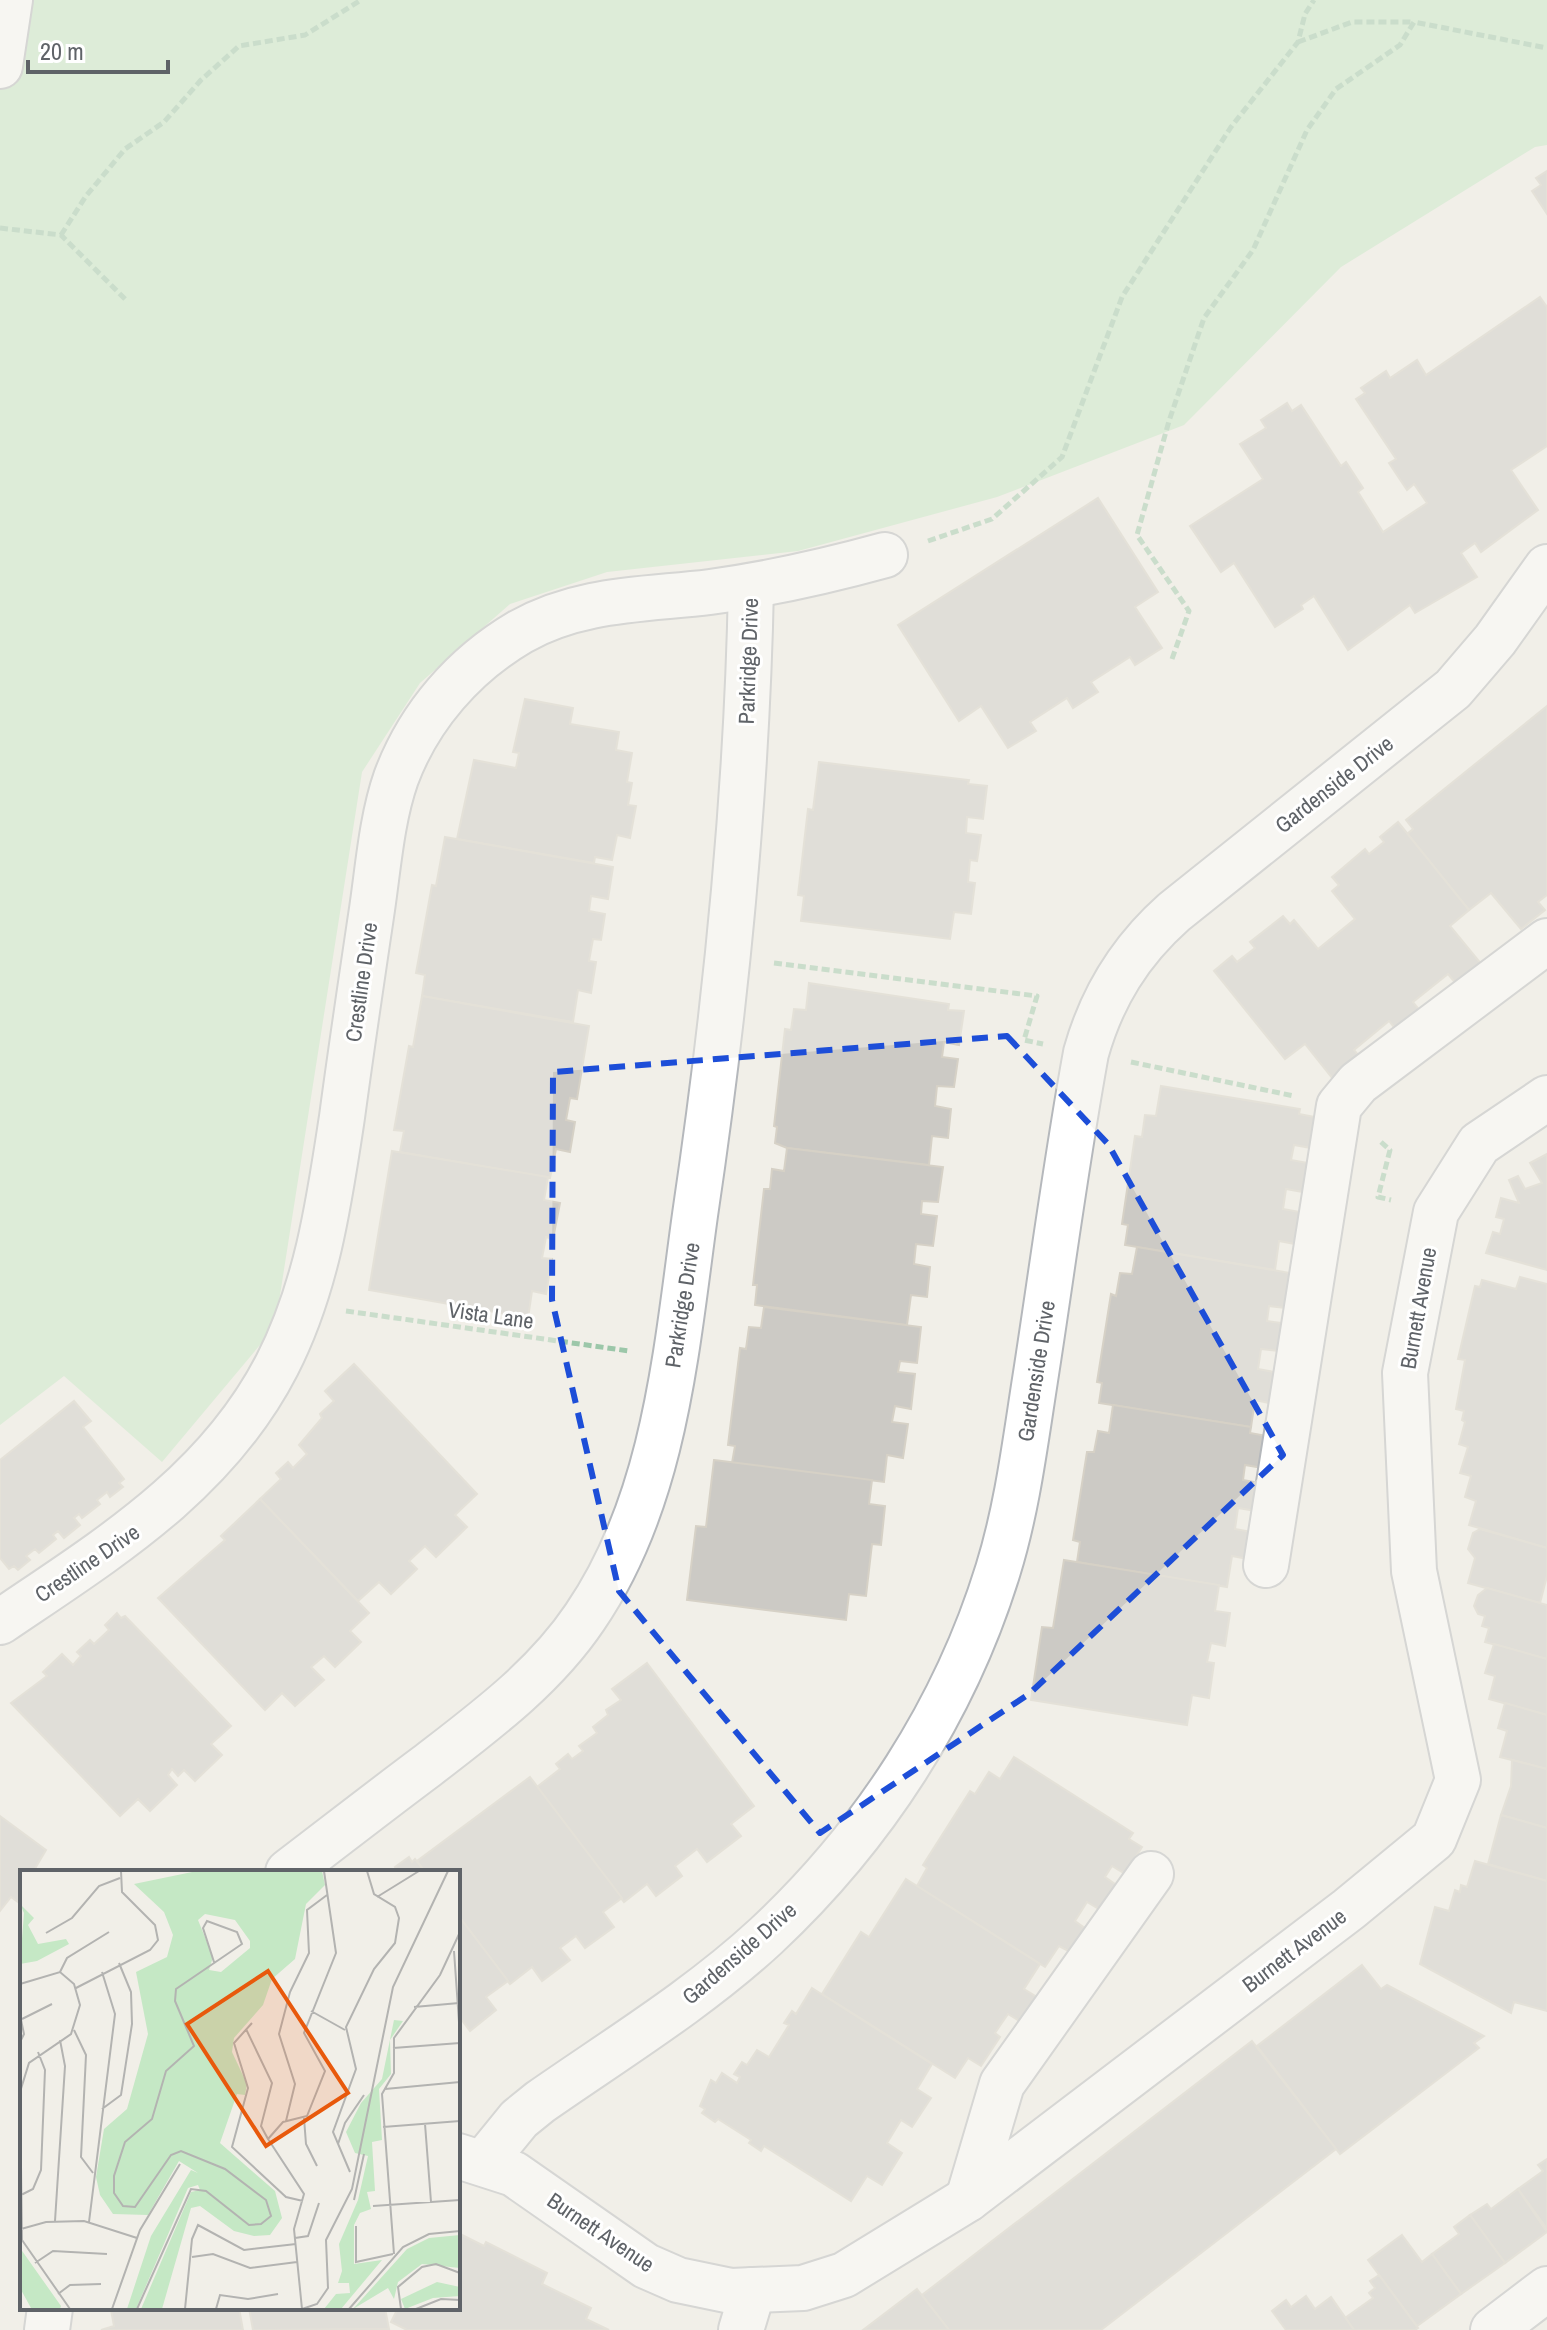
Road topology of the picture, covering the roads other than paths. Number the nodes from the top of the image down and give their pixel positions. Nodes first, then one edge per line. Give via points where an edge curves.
1 (10, 0) edge
2 (0, 66) edge
3 (885, 555) road end
4 (1547, 567) edge
5 (751, 586) junction
6 (1547, 941) edge
7 (1547, 1098) edge
8 (1266, 1565) dead end
9 (0, 1622) edge
10 (291, 1870) edge
11 (1151, 1874) dead end
12 (471, 2159) edge
13 (968, 2199) junction
14 (1547, 2289) edge
15 (50, 2310) edge
16 (747, 2310) edge
17 (47, 2330) edge
18 (1493, 2330) edge

1 - 2 street
3 - 5 street, Crestline Drive
4 - 12 street, Gardenside Drive via 1453,689 1174,912 1144,941 1110,990 1086,1053 1020,1473 999,1569 952,1684 890,1793 852,1844 768,1934
5 - 9 street, Crestline Drive via 621,600 558,615 484,656 424,723 396,780 387,814 329,1203 303,1305 275,1369 210,1462 121,1541
5 - 10 street, Parkridge Drive via 746,748 730,949 674,1358 641,1504 616,1566 582,1621 534,1677 485,1721
6 - 8 street via 1358,1083 1339,1106
7 - 13 street, Burnett Avenue via 1479,1144 1436,1212 1405,1373 1414,1571 1458,1780 1434,1839
11 - 13 street via 1002,2084
12 - 16 street, Burnett Avenue via 529,2183 654,2270 713,2290
13 - 16 street, Burnett Avenue via 844,2275
14 - 18 street
15 - 17 street

